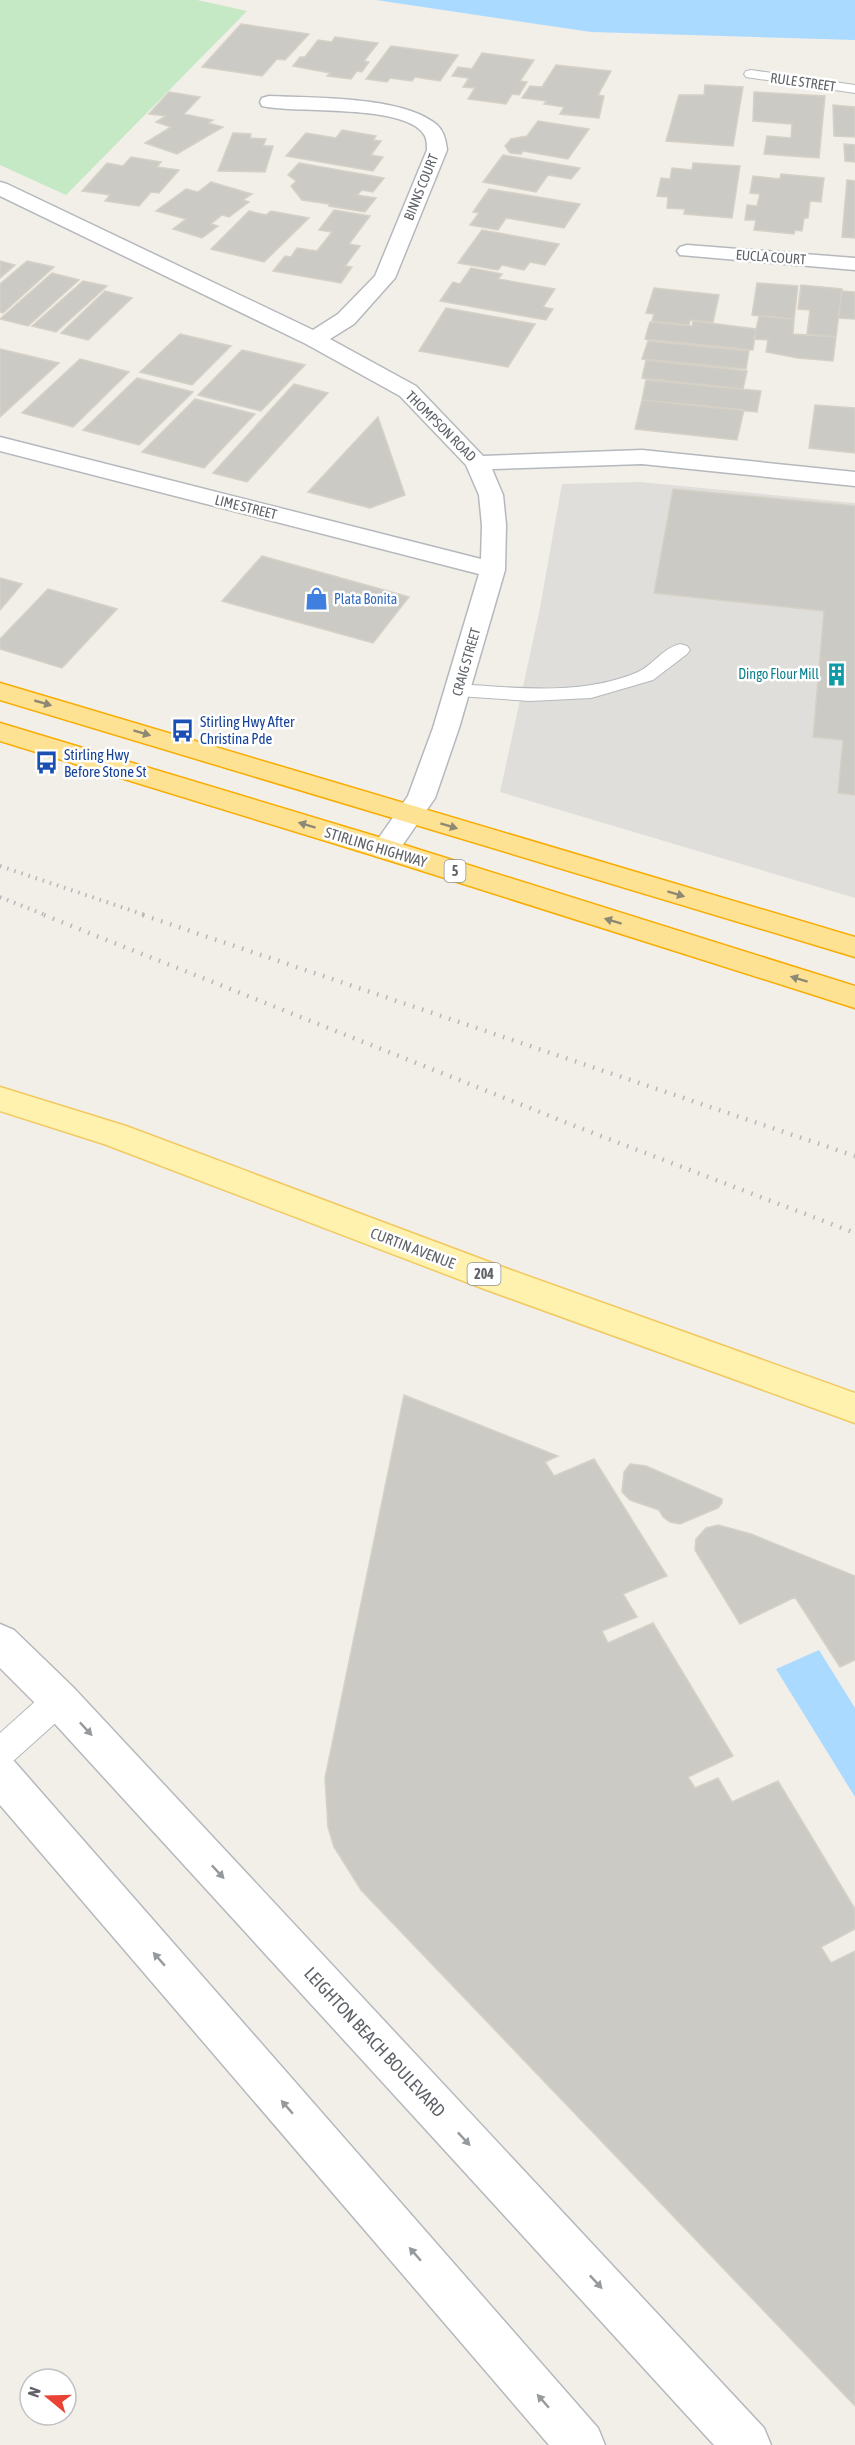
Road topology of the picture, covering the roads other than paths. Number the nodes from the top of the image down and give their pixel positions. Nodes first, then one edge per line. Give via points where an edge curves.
1 (751, 74) dead end
2 (855, 88) edge
3 (269, 102) dead end
4 (0, 188) edge
5 (687, 251) dead end
6 (855, 264) edge
7 (314, 339) junction
8 (0, 444) edge
9 (477, 463) junction
10 (855, 479) edge
11 (493, 570) junction
12 (680, 650) dead end
13 (458, 690) junction
14 (0, 691) edge
15 (0, 732) edge
16 (410, 814) junction
17 (385, 849) junction
18 (855, 947) edge
19 (855, 997) edge
20 (2, 1099) edge
21 (855, 1408) edge
22 (0, 1642) edge
23 (59, 1700) junction
24 (0, 1753) edge
25 (0, 1775) edge
26 (581, 2445) edge
27 (747, 2445) edge

1 - 2 lane, RULE STREET
3 - 7 street, BINNS COURT via 398,114 430,129 437,140 437,150 385,278 346,320
4 - 7 street, THOMPSON ROAD
5 - 6 street, EUCLA COURT
7 - 9 street, THOMPSON ROAD via 408,391
8 - 11 street, LIME STREET
9 - 10 street, THOMPSON ROAD via 642,457
9 - 11 street, CRAIG STREET via 491,495
11 - 13 street, CRAIG STREET
12 - 13 lane via 646,676 591,692 530,695
13 - 16 street, CRAIG STREET via 421,798
14 -> 16 highway
17 -> 15 highway, STIRLING HIGHWAY / 5
16 - 17 street, CRAIG STREET
16 -> 18 highway
19 -> 17 highway, STIRLING HIGHWAY / 5
20 - 21 main road, CURTIN AVENUE / 204 via 115,1135 488,1276
22 - 23 street, LEIGHTON BEACH BOULEVARD
23 - 24 lane
23 -> 27 street, LEIGHTON BEACH BOULEVARD
26 -> 25 street

